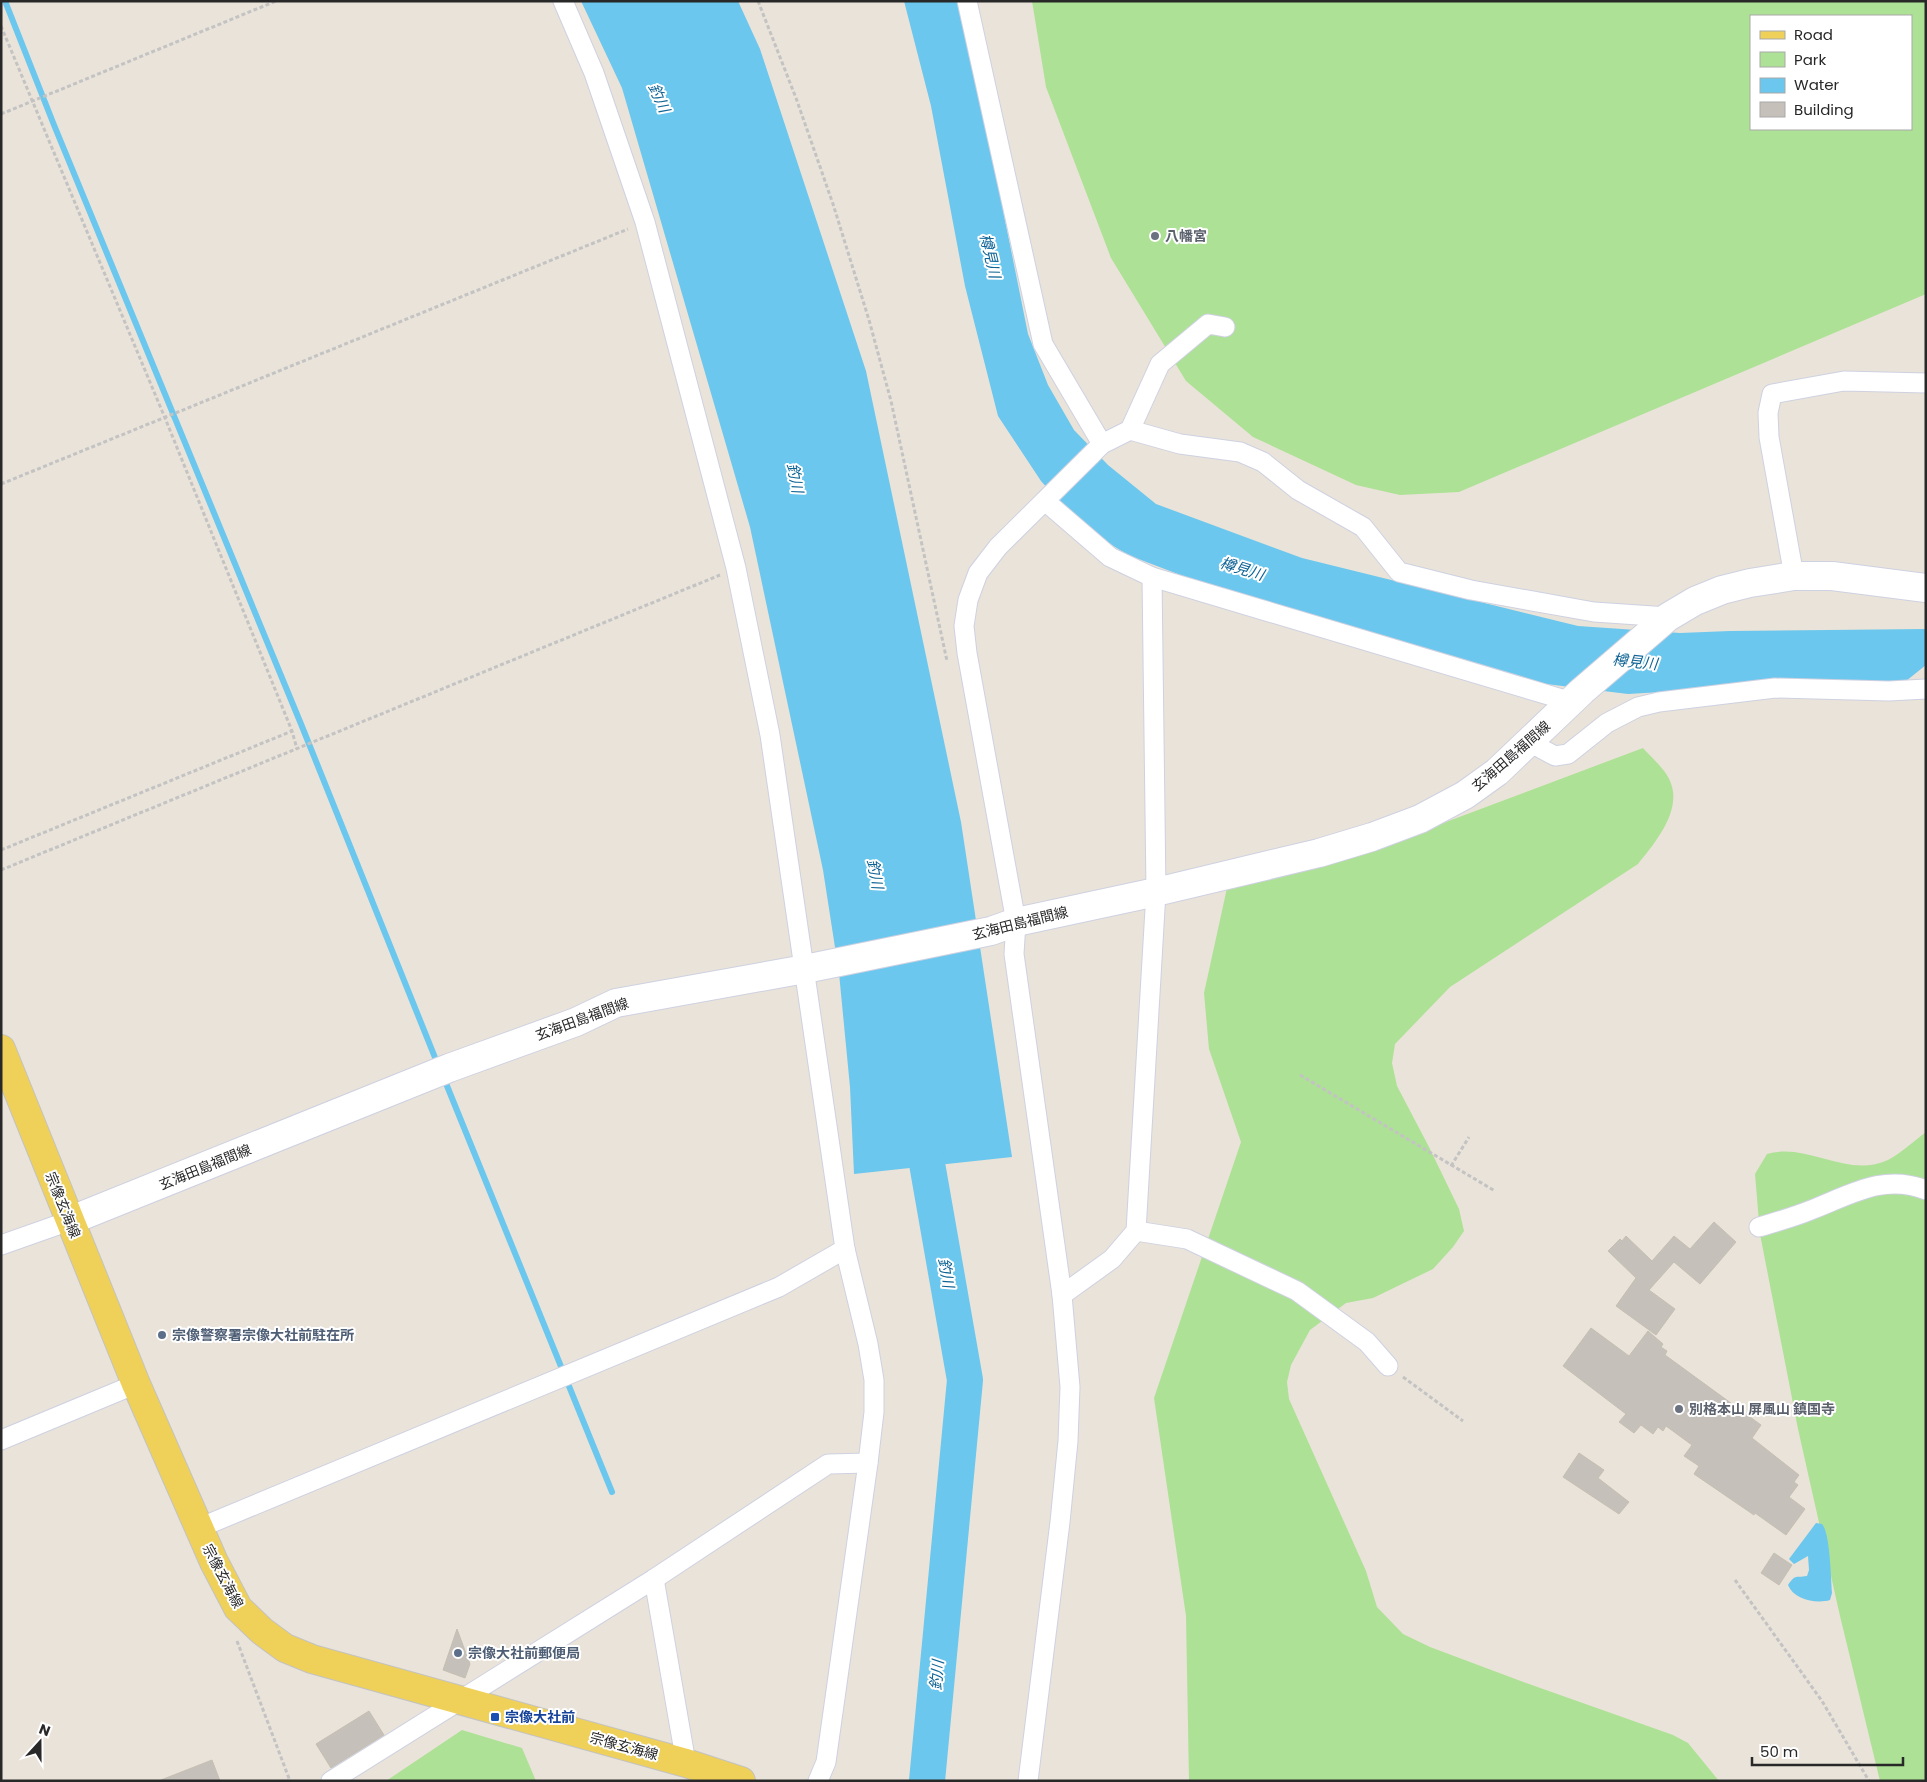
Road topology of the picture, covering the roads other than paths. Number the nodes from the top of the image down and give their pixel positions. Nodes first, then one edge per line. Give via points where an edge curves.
1 (563, 1) edge
2 (966, 1) edge
3 (1225, 328) dead end
4 (1926, 383) edge
5 (1130, 430) junction
6 (1102, 444) junction
7 (1050, 496) junction
8 (1794, 576) junction
9 (1152, 577) junction
10 (1926, 588) edge
11 (1661, 623) junction
12 (1926, 689) edge
13 (1577, 696) junction
14 (1529, 742) junction
15 (1156, 892) junction
16 (1016, 922) junction
17 (814, 967) junction
18 (1, 1049) edge
19 (1926, 1190) edge
20 (69, 1221) junction
21 (1759, 1228) dead end
22 (1136, 1231) junction
23 (1, 1245) edge
24 (844, 1249) junction
25 (1062, 1295) junction
26 (1388, 1366) road end
27 (136, 1384) junction
28 (1, 1440) edge
29 (868, 1463) junction
30 (199, 1528) junction
31 (654, 1579) junction
32 (458, 1700) junction
33 (686, 1763) junction
34 (331, 1781) edge
35 (741, 1781) edge
36 (818, 1781) edge
37 (1028, 1781) edge

1 - 17 street via 594,73 645,222 736,568
2 - 6 street via 1043,344
3 - 5 street via 1208,324 1160,364
4 - 8 street via 1844,381 1772,394 1768,413 1769,437
5 - 6 street
5 - 11 street via 1180,444 1240,452 1263,462 1298,490 1363,527 1399,572 1471,590
6 - 7 street
7 - 9 street via 1110,557
7 - 16 street via 998,547 978,573 968,600 964,626 966,653
8 - 10 main road, 玄海田島福間線 via 1832,576
8 - 11 main road, 玄海田島福間線 via 1750,582 1722,590 1694,601
9 - 13 street
9 - 15 street
11 - 13 main road, 玄海田島福間線
12 - 14 street via 1775,688 1659,702 1638,707 1607,723 1568,754 1555,756
13 - 14 main road, 玄海田島福間線
14 - 15 main road, 玄海田島福間線 via 1497,772 1465,795 1420,819 1319,853
15 - 16 main road, 玄海田島福間線
15 - 22 street
16 - 17 main road, 玄海田島福間線 via 991,931
16 - 25 street via 1014,954
17 - 20 main road, 玄海田島福間線 via 616,1003 576,1022 449,1068
17 - 24 street
18 - 20 main road, 宗像玄海線
19 - 21 street via 1909,1184 1870,1186
20 - 23 street
20 - 27 main road, 宗像玄海線
22 - 25 street via 1112,1259
22 - 26 street via 1186,1239 1297,1291 1367,1342
24 - 29 street via 874,1380
24 - 30 street via 779,1287
25 - 37 street via 1070,1387 1068,1441
27 - 28 street
27 - 30 main road, 宗像玄海線
29 - 31 street via 828,1464
29 - 36 street via 826,1762
30 - 32 main road, 宗像玄海線 via 238,1608 285,1648 312,1659
31 - 32 street
31 - 33 street
32 - 33 main road, 宗像玄海線
32 - 34 street
33 - 35 main road, 宗像玄海線

